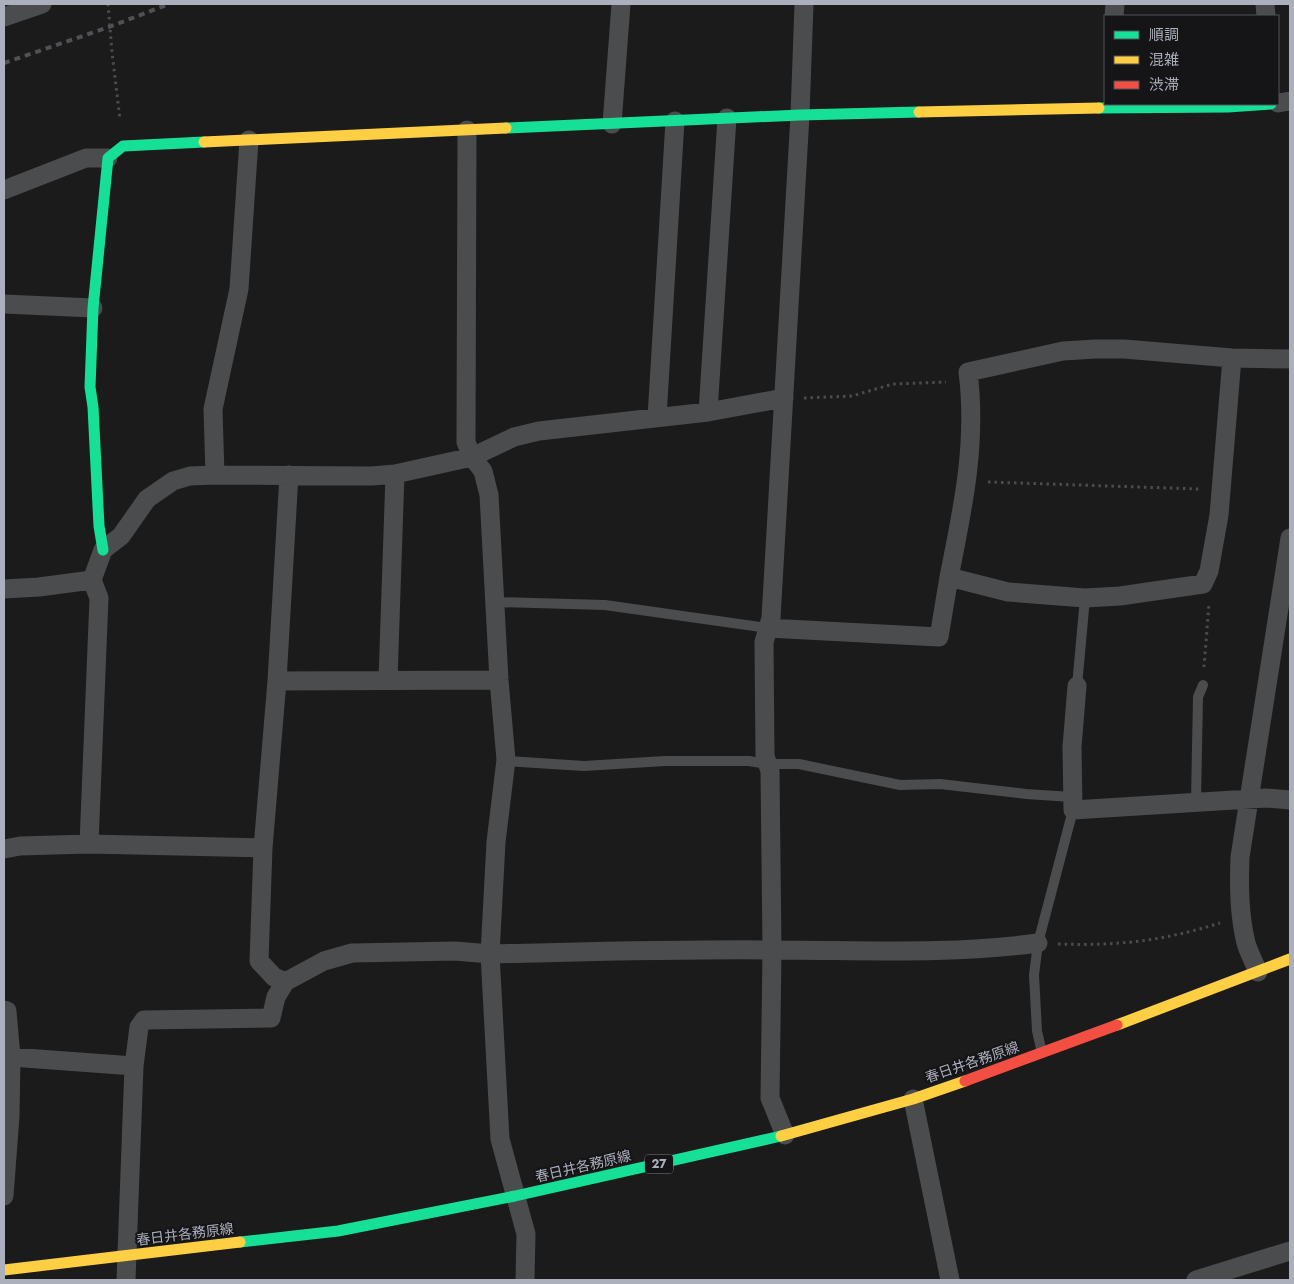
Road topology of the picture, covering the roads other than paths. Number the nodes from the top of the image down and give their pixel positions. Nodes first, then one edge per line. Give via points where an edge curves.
1 (42, 4) edge
2 (621, 4) edge
3 (804, 4) edge
4 (4, 18) edge
5 (1254, 105) edge
6 (1111, 106) edge
7 (800, 116) junction
8 (727, 118) junction
9 (675, 121) junction
10 (612, 124) junction
11 (467, 130) junction
12 (249, 140) junction
13 (108, 158) junction
14 (4, 190) edge
15 (4, 304) edge
16 (93, 308) junction
17 (1232, 358) junction
18 (1290, 359) edge
19 (784, 398) junction
20 (708, 412) junction
21 (657, 417) junction
22 (472, 457) junction
23 (395, 474) junction
24 (215, 475) junction
25 (288, 475) junction
26 (1290, 538) edge
27 (103, 550) junction
28 (949, 577) junction
29 (92, 580) junction
30 (4, 588) edge
31 (1085, 598) junction
32 (495, 602) junction
33 (768, 628) junction
34 (388, 680) junction
35 (500, 680) junction
36 (277, 681) junction
37 (1203, 685) road end
38 (1077, 686) joint
39 (506, 761) junction
40 (767, 764) junction
41 (1249, 799) junction
42 (1290, 800) edge
43 (1196, 801) junction
44 (1073, 803) junction
45 (89, 844) junction
46 (263, 848) junction
47 (4, 850) edge
48 (1038, 943) junction
49 (772, 950) junction
50 (490, 954) junction
51 (1290, 959) edge
52 (1258, 972) junction
53 (285, 982) junction
54 (4, 1010) edge
55 (1042, 1054) junction
56 (11, 1057) junction
57 (134, 1066) junction
58 (913, 1099) junction
59 (785, 1135) junction
60 (4, 1196) edge
61 (515, 1196) junction
62 (1290, 1251) edge
63 (126, 1256) junction
64 (4, 1270) edge
65 (126, 1280) edge
66 (525, 1280) edge
67 (950, 1280) edge
68 (1196, 1280) edge

1 - 4 street
2 - 10 street
3 - 7 street
5 - 6 street
6 - 7 street
7 - 8 street
7 - 19 street
8 - 9 street
8 - 20 street
9 - 10 street
9 - 21 street
10 - 11 street
11 - 12 street
11 - 22 street via 466,442
12 - 13 street via 123,146
12 - 24 street via 239,289 213,408
13 - 14 street via 86,158
13 - 16 street
15 - 16 street
16 - 27 street via 90,387
17 - 18 street
17 - 28 street via 1124,349 1064,351 968,372 972,415 967,482
17 - 31 street via 1219,514 1209,571 1203,584
19 - 20 street
19 - 33 street
20 - 21 street
21 - 22 street via 531,433 514,437
22 - 23 street
22 - 32 street via 483,471 489,495
23 - 25 street
23 - 34 street
24 - 25 street
24 - 27 street via 190,476 162,488 147,499 121,536
25 - 36 street
26 - 41 street
27 - 29 street
28 - 31 street via 1008,592
28 - 33 street via 939,636
29 - 30 street
29 - 45 street via 99,598
31 - 38 lane
32 - 33 lane via 604,605
32 - 35 street
33 - 40 street via 764,642
34 - 35 street
34 - 36 street
35 - 39 street
36 - 46 street
37 - 43 lane via 1198,697
38 - 44 street via 1072,746
39 - 40 lane via 584,766 749,761
39 - 50 street via 496,842
40 - 44 lane via 799,764 900,785 940,784
40 - 49 street via 770,770
41 - 42 street
41 - 43 street
41 - 52 street via 1240,857 1239,894 1247,944
43 - 44 street
44 - 48 lane
45 - 46 street
45 - 47 street via 20,846
46 - 53 street via 259,961 274,977
48 - 49 street via 897,952
48 - 55 lane via 1034,975 1037,1031
49 - 50 street
49 - 59 street via 770,1098
50 - 53 street via 455,951 352,953 324,962
50 - 61 street via 500,1139
51 - 52 street, 春日井各務原線 / 27
52 - 55 street, 春日井各務原線 / 27
53 - 57 street via 276,997 271,1018 144,1020 139,1027
54 - 56 street via 7,1010
55 - 58 street, 春日井各務原線 / 27
56 - 57 street
56 - 60 street
57 - 63 street
58 - 59 street, 春日井各務原線 / 27
58 - 67 street
59 - 61 street, 春日井各務原線 / 27
61 - 63 street, 春日井各務原線 / 27 via 338,1231
61 - 66 street via 526,1234
62 - 68 street
63 - 64 street, 春日井各務原線 / 27
63 - 65 street

